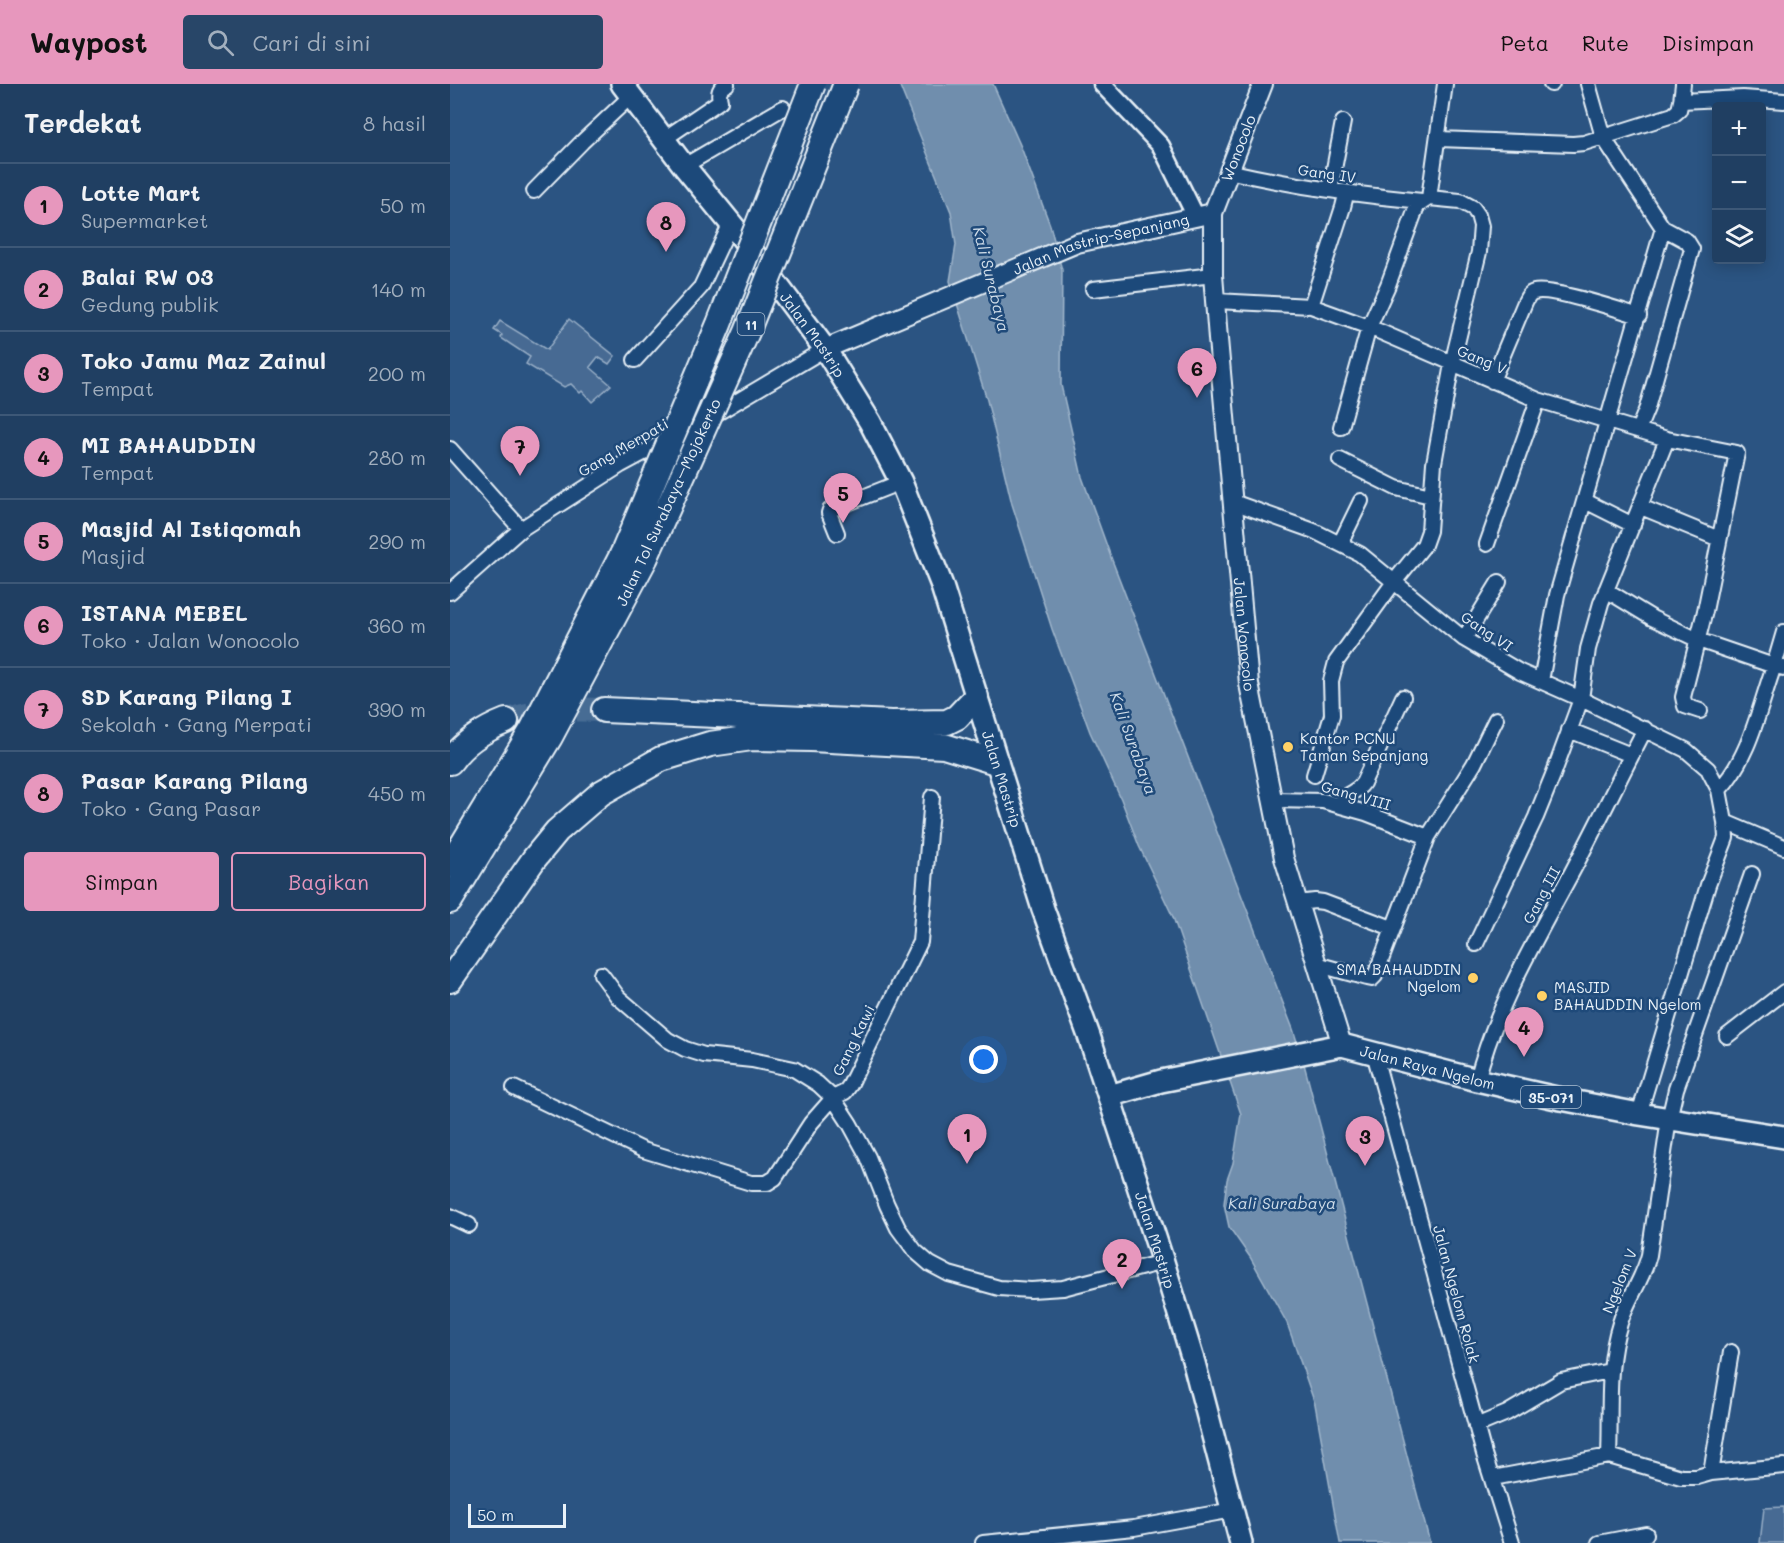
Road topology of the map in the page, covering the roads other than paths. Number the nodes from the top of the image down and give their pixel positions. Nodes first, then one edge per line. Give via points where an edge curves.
1 (727, 84) edge
2 (813, 84) edge
3 (846, 84) edge
4 (1102, 84) edge
5 (1263, 84) edge
6 (1445, 84) edge
7 (1588, 84) edge
8 (1683, 84) edge
9 (627, 90) edge
10 (1682, 101) junction
11 (1784, 101) edge
12 (783, 108) dead end
13 (1343, 122) dead end
14 (1603, 137) junction
15 (664, 139) junction
16 (1439, 139) junction
17 (684, 166) junction
18 (1228, 171) junction
19 (534, 192) dead end
20 (1337, 192) junction
21 (1426, 200) junction
22 (1204, 215) junction
23 (732, 224) junction
24 (1664, 228) junction
25 (1213, 275) junction
26 (1093, 289) dead end
27 (1216, 301) junction
28 (1311, 306) junction
29 (1639, 316) junction
30 (1369, 327) junction
31 (825, 349) junction
32 (635, 360) dead end
33 (1452, 364) junction
34 (1492, 381) junction
35 (1538, 400) junction
36 (1608, 422) junction
37 (1341, 427) dead end
38 (1638, 430) junction
39 (1667, 439) junction
40 (450, 449) edge
41 (1340, 460) dead end
42 (901, 482) junction
43 (1431, 496) junction
44 (1361, 501) dead end
45 (1585, 501) junction
46 (1233, 502) junction
47 (1641, 507) junction
48 (1633, 525) junction
49 (521, 529) junction
50 (837, 533) dead end
51 (1719, 539) junction
52 (1340, 544) junction
53 (1487, 544) dead end
54 (634, 556) junction
55 (1394, 582) junction
56 (1499, 582) dead end
57 (1606, 590) junction
58 (450, 592) edge
59 (1784, 632) edge
60 (1464, 639) junction
61 (1698, 640) junction
62 (1779, 667) edge
63 (1541, 681) junction
64 (976, 697) junction
65 (1403, 697) dead end
66 (1581, 699) junction
67 (604, 710) tunnel mouth
68 (1700, 711) dead end
69 (1496, 719) dead end
70 (506, 721) tunnel mouth
71 (1645, 729) junction
72 (1569, 730) junction
73 (1631, 755) junction
74 (450, 762) edge
75 (996, 762) junction
76 (1314, 775) dead end
77 (1719, 790) junction
78 (932, 797) dead end
79 (1273, 800) junction
80 (1339, 805) junction
81 (1725, 822) junction
82 (1428, 837) junction
83 (1784, 847) edge
84 (450, 865) edge
85 (1752, 874) dead end
86 (450, 901) edge
87 (1298, 903) junction
88 (1392, 928) junction
89 (1476, 944) dead end
90 (1316, 964) junction
91 (601, 974) dead end
92 (450, 980) edge
93 (1784, 992) edge
94 (1727, 1036) dead end
95 (1342, 1045) junction
96 (1374, 1053) junction
97 (1477, 1080) junction
98 (514, 1088) dead end
99 (1109, 1096) junction
100 (834, 1098) junction
101 (1639, 1114) junction
102 (1669, 1119) junction
103 (1784, 1137) edge
104 (450, 1216) edge
105 (469, 1225) dead end
106 (1163, 1262) junction
107 (1731, 1352) dead end
108 (1610, 1371) junction
109 (1476, 1426) junction
110 (1609, 1456) junction
111 (1784, 1466) edge
112 (1711, 1473) junction
113 (1494, 1484) junction
114 (1233, 1510) junction
115 (1646, 1534) dead end
116 (1055, 1539) edge
117 (983, 1543) edge
118 (1241, 1543) edge
119 (1512, 1543) edge
120 (1599, 1543) edge

1 - 15 street via 719,92 720,100
2 - 54 highway, Jalan Tol Surabaya–Mojokerto / 11, bridge
3 - 54 highway, Jalan Tol Surabaya–Mojokerto / 11, bridge via 747,332
4 - 22 street via 1161,146
5 - 18 main road, Wonocolo
6 - 16 street
7 - 14 street
8 - 10 street
9 - 15 main road, Jalan Mastrip
9 - 19 street
10 - 11 street
10 - 14 street via 1673,115
12 - 17 street
13 - 20 street
14 - 16 street via 1569,144
14 - 24 street
15 - 17 main road, Jalan Mastrip
16 - 21 street
17 - 23 main road, Jalan Mastrip
18 - 20 street, Gang IV
18 - 22 main road, Wonocolo
20 - 21 street, Gang IV
20 - 28 street via 1345,198 1343,207
21 - 30 street via 1417,206
21 - 33 street, Gang IV via 1460,201 1473,208 1481,226 1479,252
22 - 25 main road, Jalan Wonocolo
22 - 31 main road, Jalan Mastrip-Sepanjang via 1077,243
23 - 31 main road, Jalan Mastrip
23 - 32 street via 701,287
24 - 29 street
24 - 38 street via 1688,241 1692,249
25 - 26 street
25 - 27 main road, Jalan Wonocolo
27 - 28 street, Gang V
27 - 46 main road, Jalan Wonocolo
28 - 30 street, Gang V
29 - 34 street via 1586,300 1534,291 1525,302
29 - 36 street
30 - 33 street, Gang V
30 - 37 street
31 - 42 main road, Jalan Mastrip
31 - 49 street, Gang Merpati via 621,465
33 - 34 street, Gang V
33 - 43 street, Gang IV
34 - 35 street, Gang V
35 - 36 street, Gang V
35 - 53 street
36 - 38 street, Gang V
36 - 45 street
38 - 39 street, Gang V
39 - 47 street
39 - 51 street, Gang V via 1737,453
40 - 49 street
41 - 43 street via 1396,488
42 - 50 street via 830,510
42 - 64 main road, Jalan Mastrip via 940,584
43 - 55 street, Gang IV via 1427,538
44 - 52 street
45 - 48 street
45 - 63 street via 1557,595
46 - 52 street, Gang VI
46 - 79 main road, Jalan Wonocolo via 1249,684
47 - 48 street
47 - 51 street
48 - 57 street
49 - 58 street, Gang Merpati
51 - 61 street
52 - 55 street, Gang VI via 1360,554
54 - 84 highway, Jalan Tol Surabaya–Mojokerto / 11
54 - 86 highway, Jalan Tol Surabaya–Mojokerto / 11 via 550,737
55 - 60 street, Gang VI
55 - 76 street, Gang IV via 1336,662 1331,681 1332,715
56 - 60 street
57 - 61 street
57 - 66 street via 1588,649
59 - 62 street
60 - 63 street, Gang VI
61 - 62 street
61 - 68 street via 1683,700 1685,706
62 - 77 street via 1745,750 1732,776
63 - 66 street, Gang VI
64 - 67 highway via 957,717 939,723
64 - 75 main road, Jalan Mastrip
65 - 80 street via 1363,783 1343,797
66 - 71 street, Gang VI
66 - 72 street
69 - 82 street via 1474,764
70 - 74 highway via 484,730
71 - 73 street, Gang III
71 - 77 street, Gang VI via 1686,750 1707,769
72 - 73 street
72 - 89 street via 1536,817
73 - 97 street, Gang III via 1491,1030
75 - 92 highway via 944,746 787,738 710,744 661,759 601,793 557,831
75 - 99 main road, Jalan Mastrip
77 - 81 street
78 - 100 street, Gang Kawi via 920,942 850,1085
79 - 80 street, Gang VIII via 1312,799
79 - 87 main road, Jalan Wonocolo
80 - 82 street, Gang VIII
81 - 83 street
81 - 101 street via 1726,838 1708,885
82 - 88 street
85 - 102 street via 1693,1037
87 - 88 street via 1323,902
87 - 90 main road, Jalan Wonocolo
88 - 90 street via 1372,979
90 - 95 main road, Jalan Wonocolo
91 - 100 street via 618,997 668,1040 704,1055 752,1059 794,1069
93 - 94 street
95 - 96 main road, Jalan Raya Ngelom / 35-071
95 - 99 main road, Jalan Raya Ngelom / 35-071 via 1161,1081
96 - 97 main road, Jalan Raya Ngelom / 35-071
96 - 109 street, Jalan Ngelom Rolak
97 - 101 main road, Jalan Raya Ngelom / 35-071
98 - 100 street, Gang Kawi via 643,1150 761,1184 775,1178 811,1123
99 - 106 main road, Jalan Mastrip
100 - 106 street via 868,1157 898,1228 923,1258 949,1274 999,1288 1031,1290 1063,1288
101 - 102 main road, Jalan Raya Ngelom / 35-071
102 - 103 main road, Jalan Raya Ngelom / 35-071
102 - 108 street, Ngelom V via 1649,1256 1620,1321
104 - 105 street
106 - 114 main road, Jalan Mastrip
107 - 112 street
108 - 109 street via 1561,1381
108 - 110 street, Ngelom V
109 - 113 street, Jalan Ngelom Rolak
110 - 112 street via 1681,1477
110 - 113 street
111 - 112 street
113 - 119 street, Jalan Ngelom Rolak
114 - 116 street
114 - 118 main road, Jalan Mastrip
115 - 120 street
116 - 117 street

